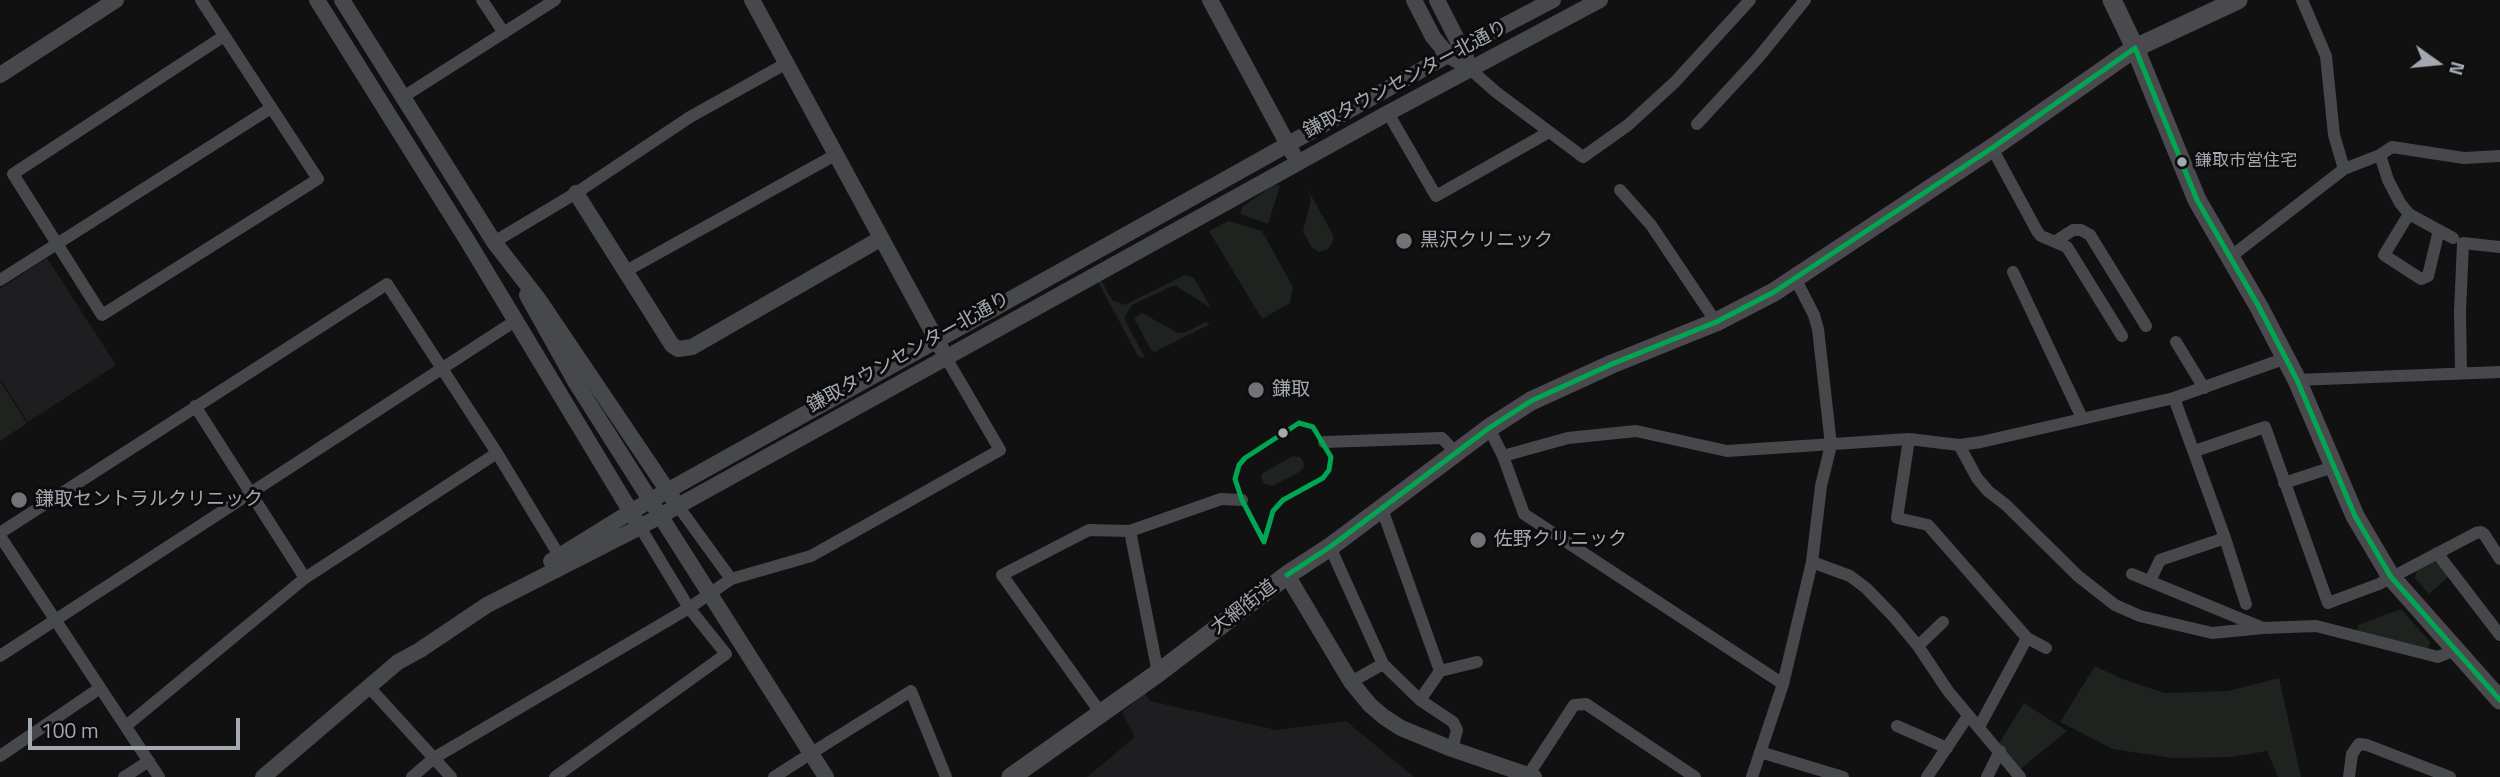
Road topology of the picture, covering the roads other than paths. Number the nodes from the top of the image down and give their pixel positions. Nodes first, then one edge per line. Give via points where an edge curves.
1 (116, 0) edge
2 (201, 0) edge
3 (317, 0) edge
4 (342, 0) edge
5 (482, 0) edge
6 (555, 0) edge
7 (752, 0) edge
8 (1210, 0) edge
9 (1414, 0) edge
10 (1437, 0) edge
11 (1553, 0) edge
12 (1600, 0) edge
13 (1750, 0) edge
14 (1805, 0) edge
15 (2112, 0) edge
16 (2238, 0) edge
17 (2302, 0) edge
18 (2207, 6) edge
19 (504, 33) junction
20 (224, 36) junction
21 (2136, 48) junction
22 (1455, 52) junction
23 (785, 64) junction
24 (1470, 69) junction
25 (0, 75) edge
26 (403, 97) junction
27 (271, 107) junction
28 (1388, 113) junction
29 (1697, 124) dead end
30 (1549, 132) junction
31 (1288, 146) junction
32 (1992, 148) junction
33 (835, 155) junction
34 (2380, 155) junction
35 (2500, 156) edge
36 (1297, 163) junction
37 (2344, 169) junction
38 (1620, 190) dead end
39 (576, 193) junction
40 (2410, 214) junction
41 (2439, 230) junction
42 (2453, 238) dead end
43 (880, 239) junction
44 (467, 240) junction
45 (2056, 241) junction
46 (494, 243) junction
47 (55, 244) junction
48 (2500, 247) edge
49 (2229, 258) junction
50 (626, 271) junction
51 (2013, 272) dead end
52 (519, 276) junction
53 (1795, 278) junction
54 (0, 280) edge
55 (515, 321) junction
56 (1716, 322) junction
57 (2146, 326) dead end
58 (2122, 335) dead end
59 (937, 339) junction
60 (2176, 342) dead end
61 (946, 356) junction
62 (2286, 358) junction
63 (443, 370) junction
64 (2500, 372) edge
65 (2462, 373) junction
66 (2297, 380) junction
67 (576, 383) junction
68 (2204, 388) junction
69 (2174, 398) junction
70 (195, 406) junction
71 (2082, 418) junction
72 (1489, 428) junction
73 (1909, 439) junction
74 (1324, 442) dead end
75 (1959, 444) junction
76 (1831, 445) junction
77 (2195, 452) junction
78 (497, 453) junction
79 (1456, 453) junction
80 (1503, 456) junction
81 (2333, 467) junction
82 (2284, 483) junction
83 (667, 491) junction
84 (249, 493) junction
85 (1242, 500) dead end
86 (678, 506) junction
87 (1382, 509) junction
88 (632, 511) junction
89 (640, 527) junction
90 (1130, 531) junction
91 (0, 534) edge
92 (2225, 538) junction
93 (1331, 547) junction
94 (2437, 553) junction
95 (560, 557) junction
96 (2500, 559) edge
97 (1812, 562) junction
98 (2133, 574) dead end
99 (1287, 575) junction
100 (304, 578) junction
101 (2391, 578) junction
102 (731, 579) junction
103 (2150, 581) junction
104 (2246, 604) dead end
105 (689, 608) junction
106 (56, 621) junction
107 (1943, 622) dead end
108 (2263, 628) junction
109 (2500, 635) edge
110 (2027, 638) junction
111 (1918, 646) junction
112 (2046, 648) dead end
113 (2455, 650) junction
114 (0, 656) edge
115 (398, 662) junction
116 (1477, 662) dead end
117 (1383, 664) junction
118 (1440, 671) junction
119 (1158, 673) junction
120 (1351, 682) junction
121 (1783, 684) junction
122 (369, 687) junction
123 (100, 688) junction
124 (1420, 700) junction
125 (2500, 700) edge
126 (1100, 712) junction
127 (1968, 716) junction
128 (126, 726) junction
129 (1897, 726) dead end
130 (1979, 727) junction
131 (1947, 748) junction
132 (1452, 749) junction
133 (2000, 751) junction
134 (1760, 752) junction
135 (0, 757) edge
136 (434, 758) junction
137 (149, 761) junction
138 (2427, 773) edge
139 (1531, 776) edge
140 (124, 777) edge
141 (159, 777) edge
142 (263, 777) edge
143 (412, 777) edge
144 (451, 777) edge
145 (555, 777) edge
146 (774, 777) edge
147 (826, 777) edge
148 (946, 777) edge
149 (1011, 777) edge
150 (1695, 777) edge
151 (1752, 777) edge
152 (1843, 777) edge
153 (1927, 777) edge
154 (1987, 777) edge
155 (2020, 777) edge
156 (2349, 777) edge
157 (2450, 777) edge

1 - 25 street
2 - 20 street
3 - 44 street
4 - 26 street
5 - 19 street
6 - 19 street
7 - 23 street
8 - 31 street
9 - 22 street via 1433,37
10 - 22 street
11 - 22 street, 鎌取タウンセンター北通り
12 - 24 street, 鎌取タウンセンター北通り
13 - 30 street via 1675,82 1588,154 1583,157
14 - 29 street
15 - 21 main road
16 - 18 main road, 大網街道
17 - 37 street via 2326,56 2334,135
18 - 21 main road, 大網街道
19 - 26 street
20 - 27 street
20 - 47 street via 13,174
21 - 32 main road, 大網街道
21 - 49 main road via 2197,200
22 - 24 street
22 - 31 street, 鎌取タウンセンター北通り
23 - 33 street
23 - 39 street via 690,117
24 - 28 street, 鎌取タウンセンター北通り
24 - 30 street
26 - 46 street
27 - 47 street
27 - 47 street via 318,178 307,186 102,315
28 - 30 street via 1436,196
28 - 36 street, 鎌取タウンセンター北通り
31 - 36 street
31 - 59 street, 鎌取タウンセンター北通り
32 - 45 street via 2037,231
32 - 53 main road, 大網街道
33 - 43 street
33 - 50 street
34 - 35 street via 2392,146 2464,158
34 - 37 street
34 - 40 street via 2388,180
36 - 61 street, 鎌取タウンセンター北通り
37 - 49 street
38 - 56 street via 1651,225
39 - 46 street
39 - 50 street
40 - 41 street
40 - 41 street via 2384,256 2421,279 2428,276
41 - 42 street
43 - 50 street via 685,350 673,345
43 - 59 street
44 - 55 street
44 - 67 street
45 - 57 street via 2073,230 2090,235
45 - 58 street via 2067,247
46 - 52 street
47 - 54 street
48 - 65 street via 2463,243
49 - 62 main road
51 - 71 street
52 - 67 street via 532,308
52 - 83 street via 540,300
53 - 56 main road, 大網街道
53 - 76 street via 1818,329
55 - 63 street
55 - 88 street
56 - 72 main road, 大網街道 via 1612,363 1531,401
59 - 61 street
59 - 83 street, 鎌取タウンセンター北通り
60 - 68 street
61 - 86 street, 鎌取タウンセンター北通り
61 - 102 street via 1000,450 811,556
62 - 66 main road
62 - 68 street
63 - 70 street via 387,285
63 - 78 street
63 - 84 street
64 - 65 street
65 - 66 street
66 - 81 main road
67 - 147 street
68 - 69 street
69 - 71 street
69 - 77 street
70 - 84 street
70 - 91 street
71 - 75 street
72 - 79 main road, 大網街道
72 - 80 street
73 - 75 street
73 - 76 street
73 - 110 street via 1896,518 1928,525
74 - 79 street via 1442,438
75 - 108 street via 1988,491 2115,605 2140,616 2212,633
76 - 80 street via 1727,452 1636,431 1568,438
76 - 97 street
77 - 82 street via 2265,427
77 - 92 street
78 - 95 street
78 - 100 street
79 - 87 main road, 大網街道
80 - 121 street via 1524,514
81 - 82 street
81 - 101 main road
82 - 101 street via 2328,603
83 - 86 street
83 - 88 street, 鎌取タウンセンター北通り, bridge
84 - 100 street
84 - 106 street
85 - 90 street via 1221,499
86 - 89 street, 鎌取タウンセンター北通り, bridge
86 - 102 street
87 - 93 main road, 大網街道
87 - 118 street
88 - 89 street
88 - 95 street, 鎌取タウンセンター北通り
89 - 105 street
89 - 115 street, 鎌取タウンセンター北通り via 487,605
90 - 119 street
90 - 126 street via 1089,530 1002,575
91 - 106 street
92 - 103 street via 2160,560
92 - 104 street
93 - 99 main road, 大網街道
93 - 117 street
94 - 96 street via 2481,532
94 - 101 street
94 - 109 street
95 - 115 street, 鎌取タウンセンター北通り via 471,604 416,643
97 - 111 street via 1850,576 1866,588
97 - 121 street
98 - 103 street
99 - 119 main road, 大網街道
99 - 120 street
100 - 128 street
101 - 113 main road
102 - 105 street, bridge
103 - 108 street
105 - 136 street
105 - 145 street via 726,654
106 - 114 street
106 - 123 street
107 - 111 street
108 - 113 street via 2316,626 2438,657
110 - 112 street
110 - 130 street
111 - 127 street
113 - 125 main road
115 - 122 street, 鎌取タウンセンター北通り
116 - 118 street
117 - 120 street
117 - 124 street
118 - 124 street
119 - 126 main road, 大網街道
120 - 132 street via 1370,705 1401,728
121 - 134 street
122 - 136 street
122 - 142 street, 鎌取タウンセンター北通り
123 - 128 street
123 - 135 street
124 - 132 street via 1453,722 1457,730
126 - 149 main road, 大網街道
127 - 130 street
127 - 131 street
128 - 137 street
129 - 131 street
130 - 133 street
131 - 153 street
132 - 139 street
133 - 154 street
133 - 155 street
134 - 151 street
134 - 152 street
136 - 143 street
136 - 144 street
137 - 140 street
137 - 141 street
138 - 156 street via 2359,744 2352,754
138 - 157 street
139 - 150 street via 1574,705 1586,704
146 - 148 street, bridge via 911,691

